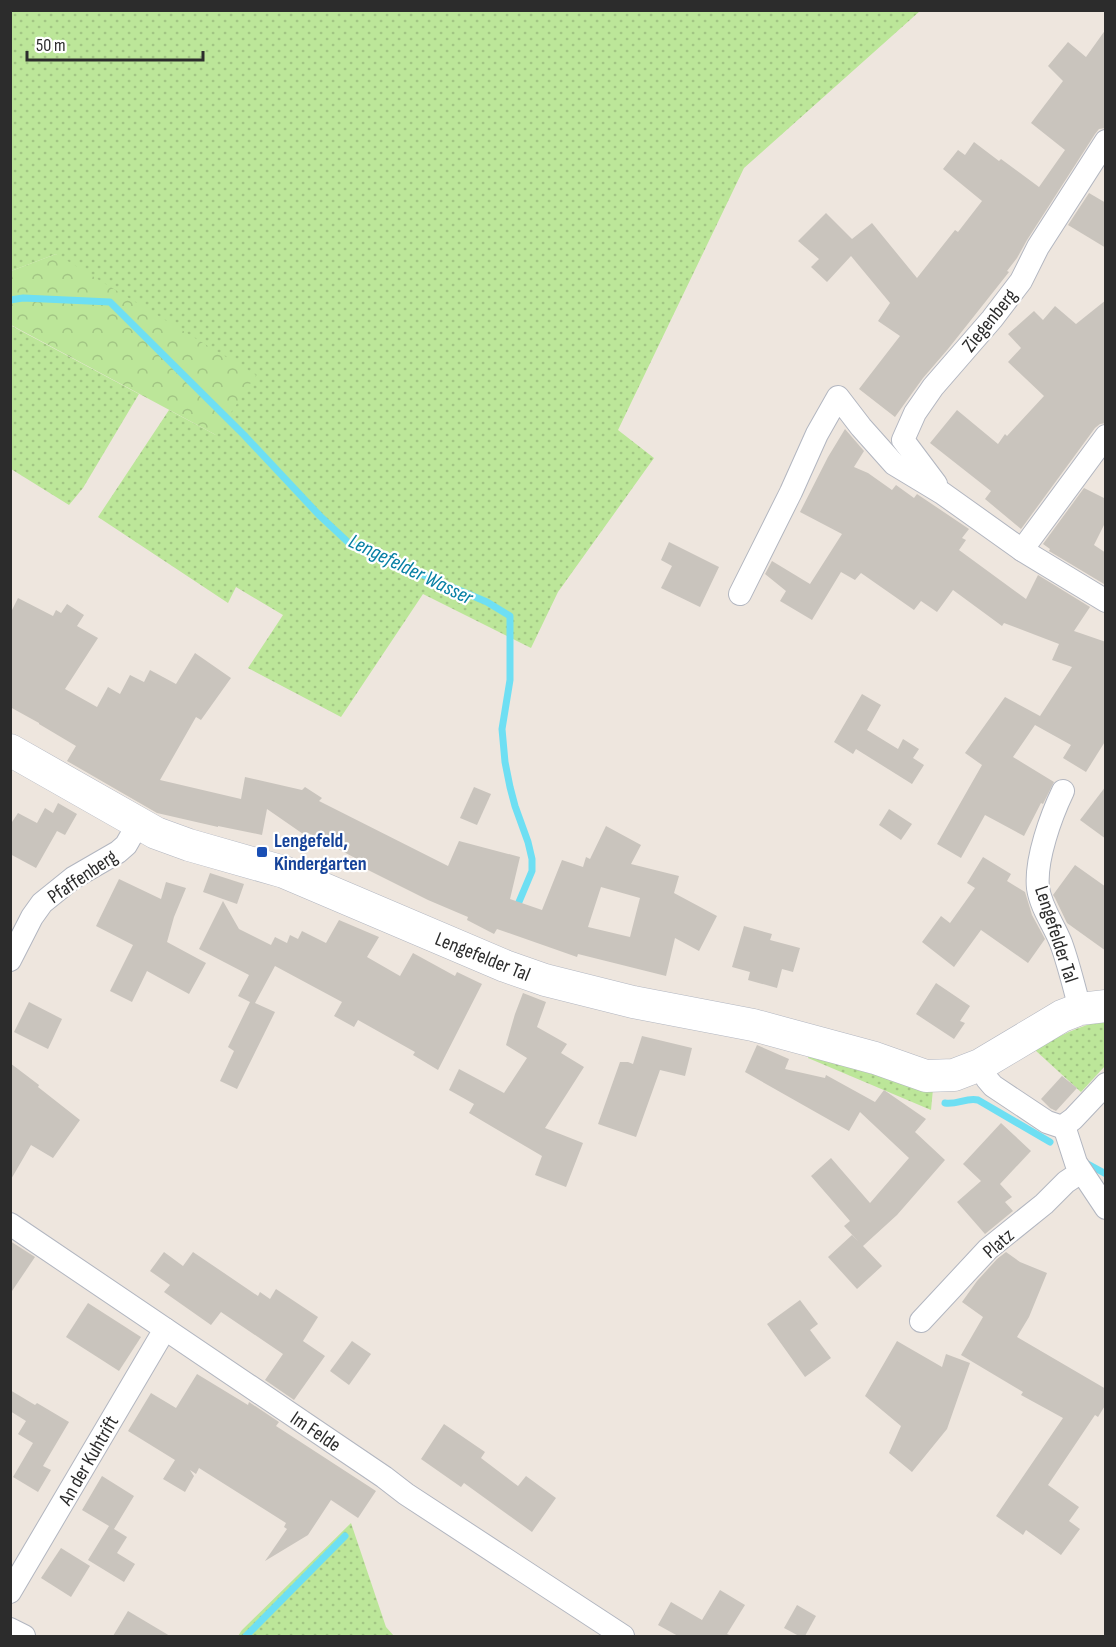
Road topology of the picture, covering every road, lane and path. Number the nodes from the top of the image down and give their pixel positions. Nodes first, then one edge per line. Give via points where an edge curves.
1 (1106, 141) edge
2 (1106, 436) edge
3 (942, 493) junction
4 (1022, 550) junction
5 (740, 594) dead end
6 (1106, 601) edge
7 (10, 750) edge
8 (1063, 791) dead end
9 (138, 824) junction
10 (10, 960) edge
11 (1093, 1008) edge
12 (980, 1065) junction
13 (1106, 1084) edge
14 (1064, 1126) junction
15 (1081, 1172) junction
16 (1106, 1208) edge
17 (10, 1224) edge
18 (921, 1321) dead end
19 (165, 1329) junction
20 (10, 1592) edge
21 (10, 1629) edge
22 (24, 1636) edge
23 (622, 1636) edge

1 - 3 street, Ziegenberg via 1038,247 1021,281 915,413 903,440
2 - 4 street
3 - 4 street, Ziegenberg
3 - 5 street, Ziegenberg via 894,464 838,397
4 - 6 street, Ziegenberg
7 - 9 street, Lengefelder Tal
8 - 11 street, Lengefelder Tal via 1051,816 1038,885 1042,902
9 - 10 street, Pfaffenberg via 118,852 42,903
9 - 12 street, Lengefelder Tal via 173,840 284,872 545,980 753,1025 926,1076 954,1075
11 - 12 street, Lengefelder Tal via 1055,1020
12 - 14 street via 997,1088 1047,1122
13 - 14 street
14 - 15 street
15 - 16 street
15 - 18 street, Platz via 988,1249
17 - 19 street, Im Felde
19 - 20 street, An der Kuhtrift
19 - 23 street, Im Felde
21 - 22 street

